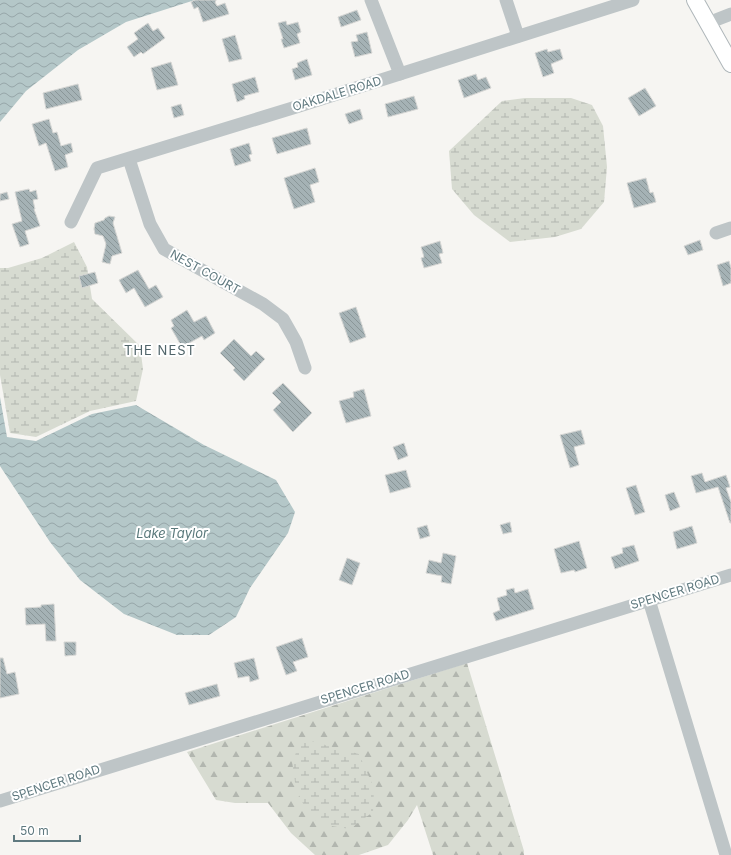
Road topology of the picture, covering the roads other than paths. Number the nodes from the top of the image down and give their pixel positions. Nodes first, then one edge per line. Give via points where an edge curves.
1 (372, 0) edge
2 (506, 0) edge
3 (633, 0) edge
4 (695, 0) edge
5 (731, 14) edge
6 (708, 22) junction
7 (518, 36) junction
8 (731, 64) edge
9 (400, 74) junction
10 (129, 158) junction
11 (71, 222) dead end
12 (731, 228) edge
13 (716, 233) dead end
14 (304, 368) dead end
15 (731, 575) edge
16 (649, 600) junction
17 (0, 801) edge
18 (726, 855) edge

1 - 9 street
2 - 7 street
3 - 7 street, OAKDALE ROAD
4 - 6 main road
5 - 6 street
6 - 8 main road
7 - 9 street, OAKDALE ROAD
9 - 10 street, OAKDALE ROAD
10 - 11 street, OAKDALE ROAD via 98,168
10 - 14 street, NEST COURT via 150,224 164,249 263,304 283,319 296,342
12 - 13 street
15 - 16 street, SPENCER ROAD
16 - 17 street, SPENCER ROAD
16 - 18 street

